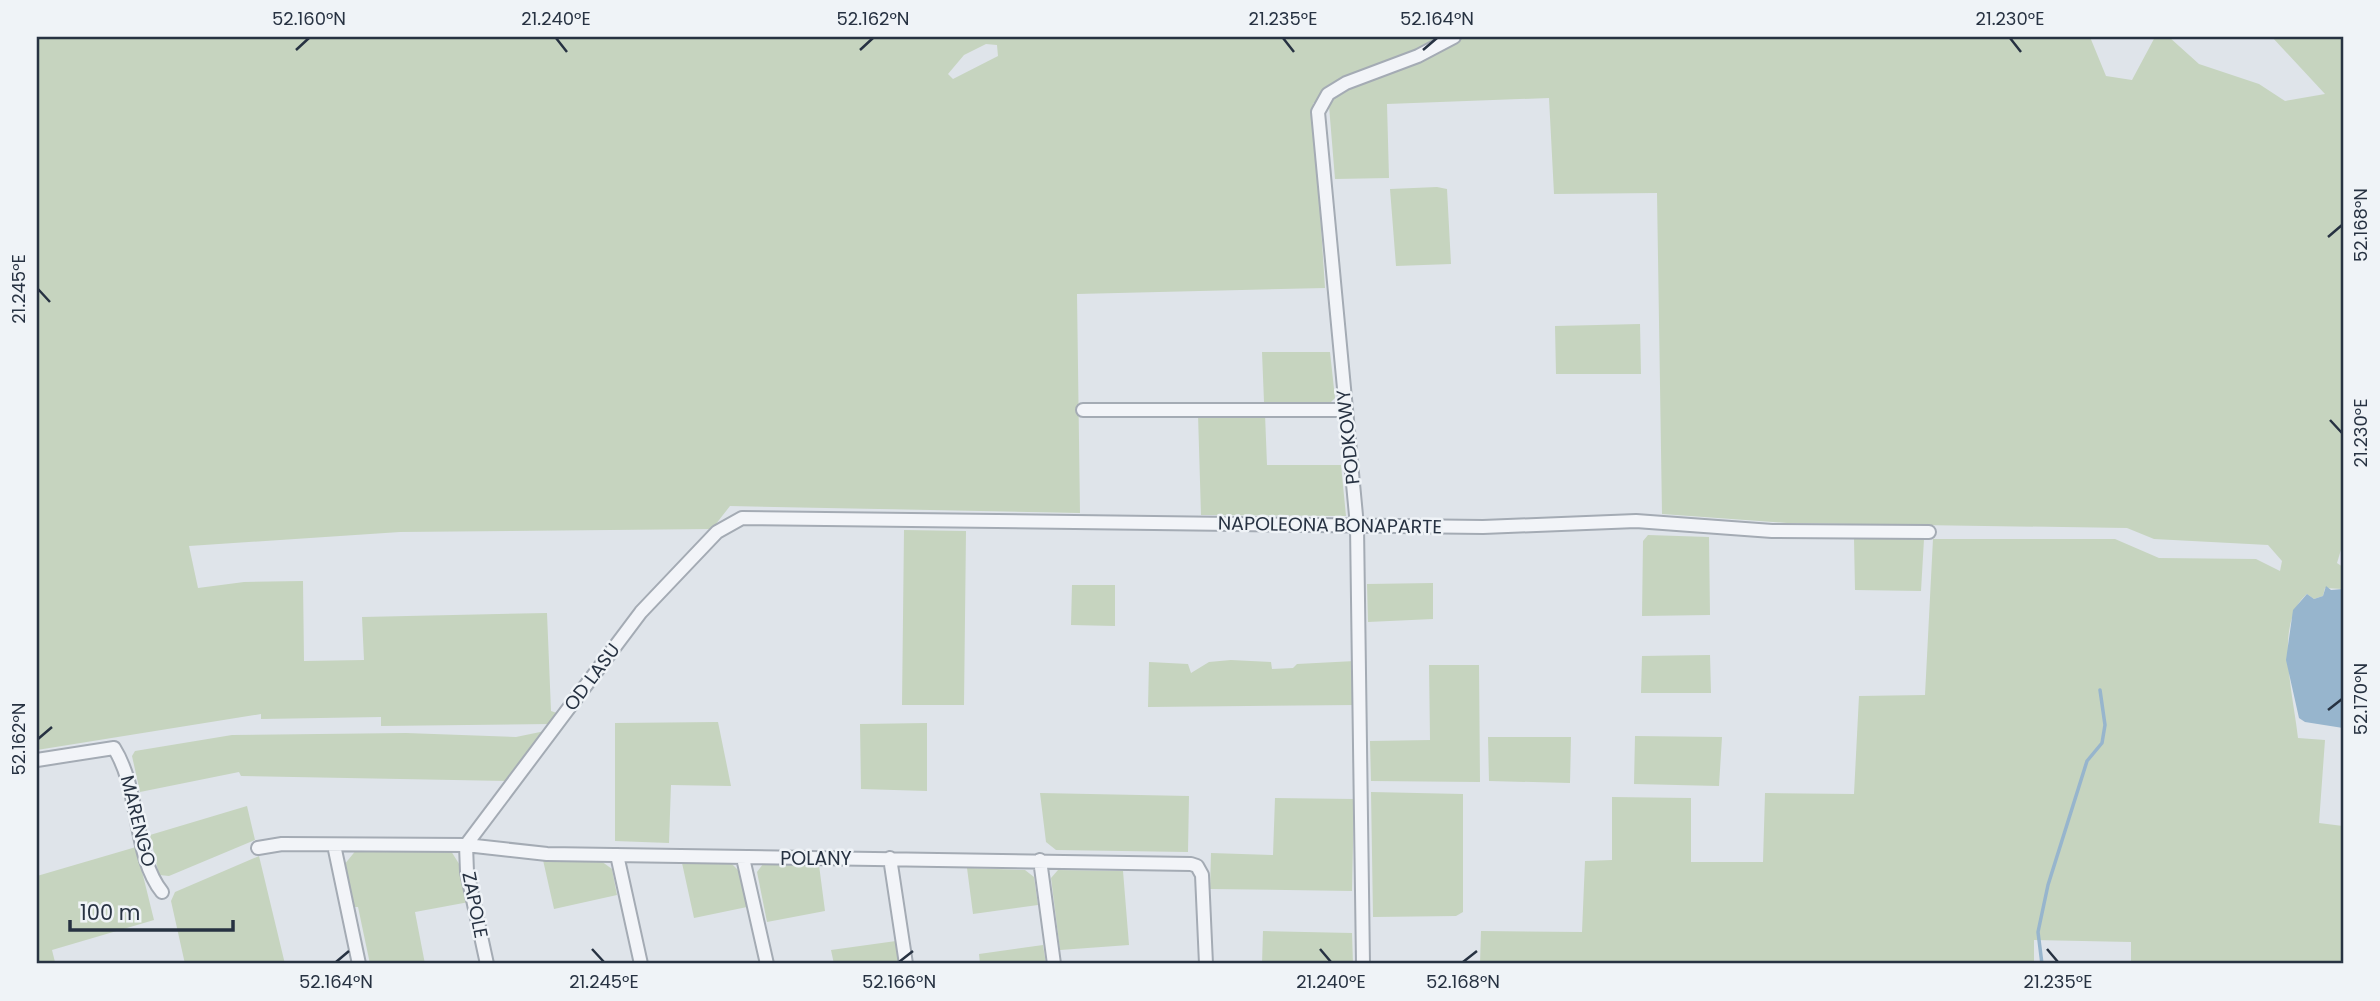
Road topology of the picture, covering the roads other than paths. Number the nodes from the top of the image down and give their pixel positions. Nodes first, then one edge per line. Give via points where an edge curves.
1 (1454, 37) edge
2 (1083, 410) dead end
3 (1345, 410) junction
4 (731, 522) joint
5 (1357, 526) junction
6 (1928, 532) dead end
7 (37, 761) edge
8 (334, 845) junction
9 (466, 845) junction
10 (258, 848) dead end
11 (617, 855) junction
12 (743, 858) junction
13 (890, 858) junction
14 (1040, 860) junction
15 (162, 892) dead end
16 (359, 964) edge
17 (487, 964) edge
18 (641, 964) edge
19 (767, 964) edge
20 (906, 964) edge
21 (1054, 964) edge
22 (1206, 964) edge
23 (1363, 964) edge

1 - 3 street, PODKOWY via 1346,83 1328,94 1318,112
2 - 3 street
3 - 5 street, PODKOWY
4 - 5 street, NAPOLEONA BONAPARTE via 749,517
4 - 9 street, OD LASU via 641,612
5 - 6 street, NAPOLEONA BONAPARTE via 1636,522 1772,531
5 - 23 street, PODKOWY
7 - 15 street, MARENGO via 114,748 128,778 149,872
8 - 9 street, POLANY
8 - 10 street, POLANY
8 - 16 street
9 - 11 street, POLANY via 547,854
9 - 17 street, ZAPOLE via 467,872
11 - 12 street, POLANY
11 - 18 street
12 - 13 street, POLANY
12 - 19 street
13 - 14 street, POLANY
13 - 20 street
14 - 21 street
14 - 22 street, POLANY via 1197,866 1202,874

